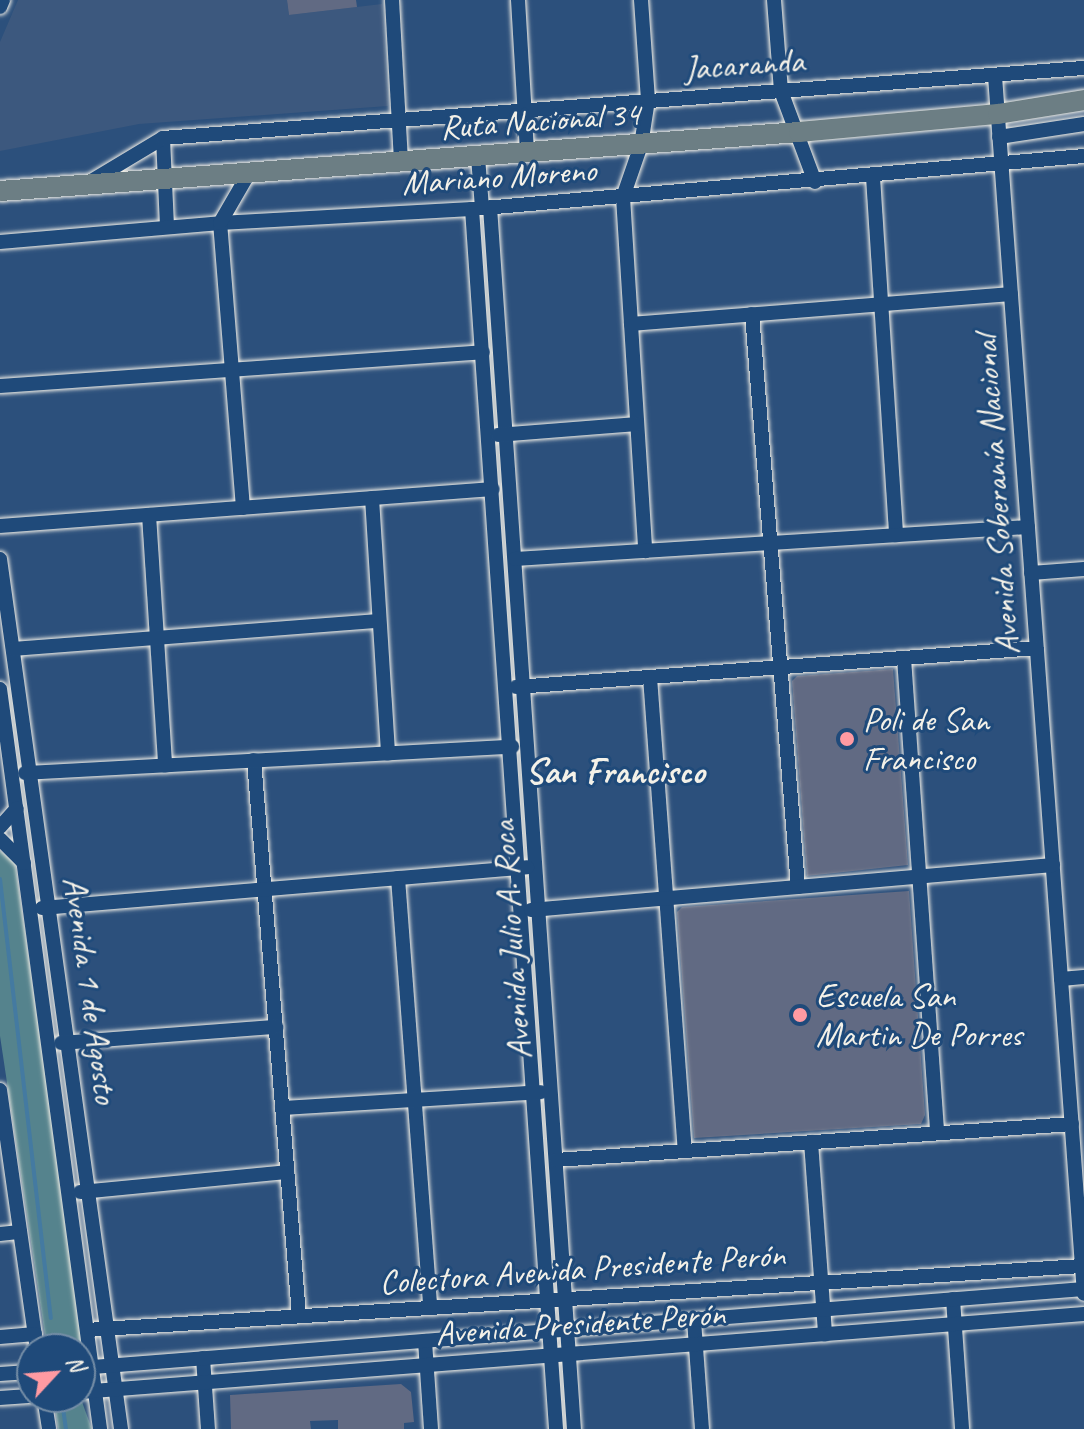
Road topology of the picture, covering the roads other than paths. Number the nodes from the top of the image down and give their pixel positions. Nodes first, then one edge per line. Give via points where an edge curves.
1 (3, 0) edge
2 (392, 0) edge
3 (518, 0) edge
4 (641, 0) edge
5 (774, 0) edge
6 (0, 7) edge
7 (1084, 68) edge
8 (995, 76) junction
9 (781, 91) junction
10 (648, 100) junction
11 (1084, 100) edge
12 (526, 111) junction
13 (998, 114) junction
14 (400, 118) junction
15 (1084, 124) edge
16 (799, 132) junction
17 (999, 137) junction
18 (163, 138) junction
19 (641, 145) junction
20 (527, 153) junction
21 (1084, 156) edge
22 (478, 157) junction
23 (401, 162) junction
24 (1002, 167) junction
25 (249, 173) junction
26 (873, 177) junction
27 (161, 179) junction
28 (815, 182) junction
29 (86, 185) junction
30 (0, 191) edge
31 (623, 197) junction
32 (482, 208) junction
33 (220, 223) junction
34 (167, 227) junction
35 (0, 242) edge
36 (1011, 294) junction
37 (882, 304) junction
38 (752, 314) junction
39 (631, 324) junction
40 (483, 352) junction
41 (232, 370) junction
42 (0, 386) edge
43 (637, 424) junction
44 (506, 434) junction
45 (489, 435) junction
46 (493, 489) junction
47 (372, 498) junction
48 (243, 508) junction
49 (149, 515) junction
50 (0, 526) edge
51 (1028, 527) junction
52 (896, 535) junction
53 (770, 543) junction
54 (645, 551) junction
55 (0, 559) edge
56 (515, 559) junction
57 (1084, 569) edge
58 (1031, 573) junction
59 (378, 621) junction
60 (159, 637) junction
61 (1037, 648) junction
62 (13, 649) junction
63 (904, 658) junction
64 (780, 667) junction
65 (650, 677) junction
66 (516, 687) junction
67 (0, 689) edge
68 (512, 747) junction
69 (388, 753) junction
70 (254, 760) junction
71 (165, 765) junction
72 (31, 772) junction
73 (13, 774) junction
74 (17, 808) junction
75 (0, 827) edge
76 (0, 839) edge
77 (24, 863) junction
78 (1053, 865) junction
79 (536, 866) junction
80 (520, 868) junction
81 (920, 876) junction
82 (398, 878) junction
83 (798, 887) junction
84 (265, 889) junction
85 (665, 899) junction
86 (49, 908) junction
87 (31, 909) junction
88 (539, 910) junction
89 (523, 911) junction
90 (1084, 977) edge
91 (1061, 979) junction
92 (276, 1027) junction
93 (68, 1043) junction
94 (48, 1044) junction
95 (0, 1090) edge
96 (551, 1092) junction
97 (534, 1093) junction
98 (415, 1102) junction
99 (282, 1108) junction
100 (1072, 1124) junction
101 (3, 1128) edge
102 (937, 1133) junction
103 (811, 1142) junction
104 (685, 1151) junction
105 (556, 1160) junction
106 (287, 1172) junction
107 (89, 1191) junction
108 (68, 1193) junction
109 (20, 1232) junction
110 (0, 1234) edge
111 (1082, 1266) edge
112 (821, 1283) junction
113 (1084, 1291) edge
114 (565, 1299) junction
115 (953, 1299) junction
116 (547, 1300) junction
117 (430, 1308) junction
118 (823, 1309) junction
119 (1084, 1314) edge
120 (299, 1316) junction
121 (694, 1320) junction
122 (955, 1324) junction
123 (108, 1329) junction
124 (568, 1329) junction
125 (87, 1330) junction
126 (549, 1331) junction
127 (35, 1333) edge
128 (87, 1333) edge
129 (825, 1334) junction
130 (425, 1341) junction
131 (696, 1344) junction
132 (569, 1354) junction
133 (551, 1355) junction
134 (203, 1358) junction
135 (113, 1365) junction
136 (426, 1365) junction
137 (96, 1367) edge
138 (205, 1382) junction
139 (116, 1389) junction
140 (96, 1391) edge
141 (121, 1429) edge
142 (208, 1429) edge
143 (431, 1429) edge
144 (556, 1429) edge
145 (574, 1429) edge
146 (702, 1429) edge
147 (962, 1429) edge

1 - 6 street
2 - 14 street
3 - 12 street
4 - 10 street
5 - 9 street
7 - 8 street, Jacaranda
8 - 9 street, Jacaranda
8 - 13 street, Avenida Soberanía Nacional
9 - 10 street, Jacaranda
9 - 16 street
10 - 12 street, Jacaranda
10 - 19 street
11 - 13 highway, Ruta Nacional 34
12 - 14 street, Jacaranda
12 - 20 street
13 - 16 highway, Ruta Nacional 34
13 - 17 street, Avenida Soberanía Nacional
14 - 18 street, Jacaranda
14 - 23 street
15 - 17 street
16 - 19 highway, Ruta Nacional 34
16 - 28 street
17 - 24 street, Avenida Soberanía Nacional
18 - 27 street
18 - 29 street, Jacaranda
19 - 20 highway, Ruta Nacional 34
19 - 31 street
20 - 22 highway, Ruta Nacional 34
21 - 24 street, Mariano Moreno
22 - 23 highway, Ruta Nacional 34
22 - 32 street
23 - 25 highway, Ruta Nacional 34
24 - 26 street, Mariano Moreno
24 - 36 street, Avenida Soberanía Nacional
25 - 27 highway, Ruta Nacional 34
25 - 33 street
26 - 28 street, Mariano Moreno
26 - 37 street
27 - 29 highway, Ruta Nacional 34
27 - 34 street
28 - 31 street, Mariano Moreno
29 - 30 highway, Ruta Nacional 34
31 - 32 street, Mariano Moreno
31 - 39 street
32 - 33 street, Mariano Moreno
32 - 40 street, Avenida Julio A. Roca
32 - 44 street, Avenida Julio A. Roca
33 - 34 street, Mariano Moreno
33 - 41 street
34 - 35 street, Mariano Moreno
36 - 37 street
36 - 51 street, Avenida Soberanía Nacional
37 - 38 street
37 - 52 street
38 - 39 street
38 - 53 street
39 - 43 street
40 - 41 street
40 - 45 street, Avenida Julio A. Roca
41 - 42 street
41 - 48 street
43 - 44 street
43 - 54 street
44 - 45 street
44 - 56 street, Avenida Julio A. Roca
45 - 46 street, Avenida Julio A. Roca
46 - 47 street
46 - 66 street, Avenida Julio A. Roca
47 - 48 street
47 - 59 street
48 - 49 street
49 - 50 street
49 - 60 street
51 - 52 street
51 - 58 street, Avenida Soberanía Nacional
52 - 53 street
53 - 54 street
53 - 64 street
54 - 56 street
55 - 62 street, Avenida 1 de Agosto
56 - 66 street, Avenida Julio A. Roca
57 - 58 street
58 - 61 street, Avenida Soberanía Nacional
59 - 60 street
59 - 69 street
60 - 62 street
60 - 71 street
61 - 63 street
61 - 78 street, Avenida Soberanía Nacional
62 - 72 street, Avenida 1 de Agosto
63 - 64 street
63 - 81 street
64 - 65 street
64 - 83 street
65 - 66 street
65 - 85 street
66 - 68 street, Avenida Julio A. Roca
66 - 79 street, Avenida Julio A. Roca
67 - 73 street, Avenida 1 de Agosto
68 - 69 street
68 - 80 street, Avenida Julio A. Roca
69 - 70 street
70 - 71 street
70 - 84 street
71 - 72 street
72 - 73 street
72 - 86 street, Avenida 1 de Agosto
73 - 74 street, Avenida 1 de Agosto
74 - 75 street
74 - 77 street, Avenida 1 de Agosto
76 - 77 street
77 - 87 street, Avenida 1 de Agosto
78 - 81 street
78 - 91 street, Avenida Soberanía Nacional
79 - 80 street
79 - 88 street, Avenida Julio A. Roca
80 - 82 street
80 - 89 street, Avenida Julio A. Roca
81 - 83 street
81 - 102 street
82 - 84 street
82 - 98 street
83 - 85 street
84 - 86 street
84 - 92 street
85 - 88 street
85 - 104 street
86 - 87 street
86 - 93 street, Avenida 1 de Agosto
87 - 94 street, Avenida 1 de Agosto
88 - 89 street
88 - 96 street, Avenida Julio A. Roca
89 - 97 street, Avenida Julio A. Roca
90 - 91 street
91 - 100 street, Avenida Soberanía Nacional
92 - 93 street
92 - 99 street
93 - 94 street
93 - 107 street, Avenida 1 de Agosto
94 - 108 street, Avenida 1 de Agosto
95 - 101 street
96 - 97 street
96 - 105 street, Avenida Julio A. Roca
97 - 98 street
97 - 116 street, Avenida Julio A. Roca
98 - 99 street
98 - 117 street
99 - 106 street
100 - 102 street
100 - 111 street, Avenida Soberanía Nacional
101 - 109 street
102 - 103 street
103 - 104 street
103 - 112 street
104 - 105 street
105 - 114 street, Avenida Julio A. Roca
106 - 107 street
106 - 120 street
107 - 108 street
107 - 123 street, Avenida 1 de Agosto
108 - 125 street, Avenida 1 de Agosto
109 - 110 street
109 - 127 street
111 - 112 street, Colectora Avenida Presidente Perón
111 - 113 street, Avenida Soberanía Nacional
112 - 114 street, Colectora Avenida Presidente Perón
112 - 118 street
113 - 115 street, Avenida Presidente Perón
114 - 116 street, Colectora Avenida Presidente Perón
114 - 124 street, Avenida Julio A. Roca
115 - 118 street, Avenida Presidente Perón
115 - 122 street
116 - 117 street, Colectora Avenida Presidente Perón
116 - 126 street, Avenida Julio A. Roca
117 - 120 street, Colectora Avenida Presidente Perón
118 - 121 street, Avenida Presidente Perón
118 - 129 street
119 - 122 street, Avenida Presidente Perón
120 - 123 street, Colectora Avenida Presidente Perón
121 - 124 street, Avenida Presidente Perón
121 - 131 street
122 - 129 street, Avenida Presidente Perón
122 - 147 street
123 - 125 street, Colectora Avenida Presidente Perón
123 - 135 street, Avenida 1 de Agosto
124 - 126 street, Avenida Presidente Perón
124 - 132 street, Avenida Julio A. Roca
125 - 128 street, Avenida 1 de Agosto
126 - 130 street, Avenida Presidente Perón
126 - 133 street, Avenida Julio A. Roca
129 - 131 street, Avenida Presidente Perón
130 - 134 street, Avenida Presidente Perón
130 - 136 street
131 - 132 street, Avenida Presidente Perón
131 - 146 street
132 - 133 street, Avenida Presidente Perón
132 - 145 street, Avenida Julio A. Roca
133 - 136 street, Avenida Presidente Perón
133 - 144 street, Avenida Julio A. Roca
134 - 135 street, Avenida Presidente Perón
134 - 138 street
135 - 137 street, Avenida Presidente Perón
135 - 139 street, Avenida 1 de Agosto
136 - 138 street, Avenida Presidente Perón
136 - 143 street
138 - 139 street, Avenida Presidente Perón
138 - 142 street
139 - 140 street, Avenida Presidente Perón
139 - 141 street, Avenida 1 de Agosto

